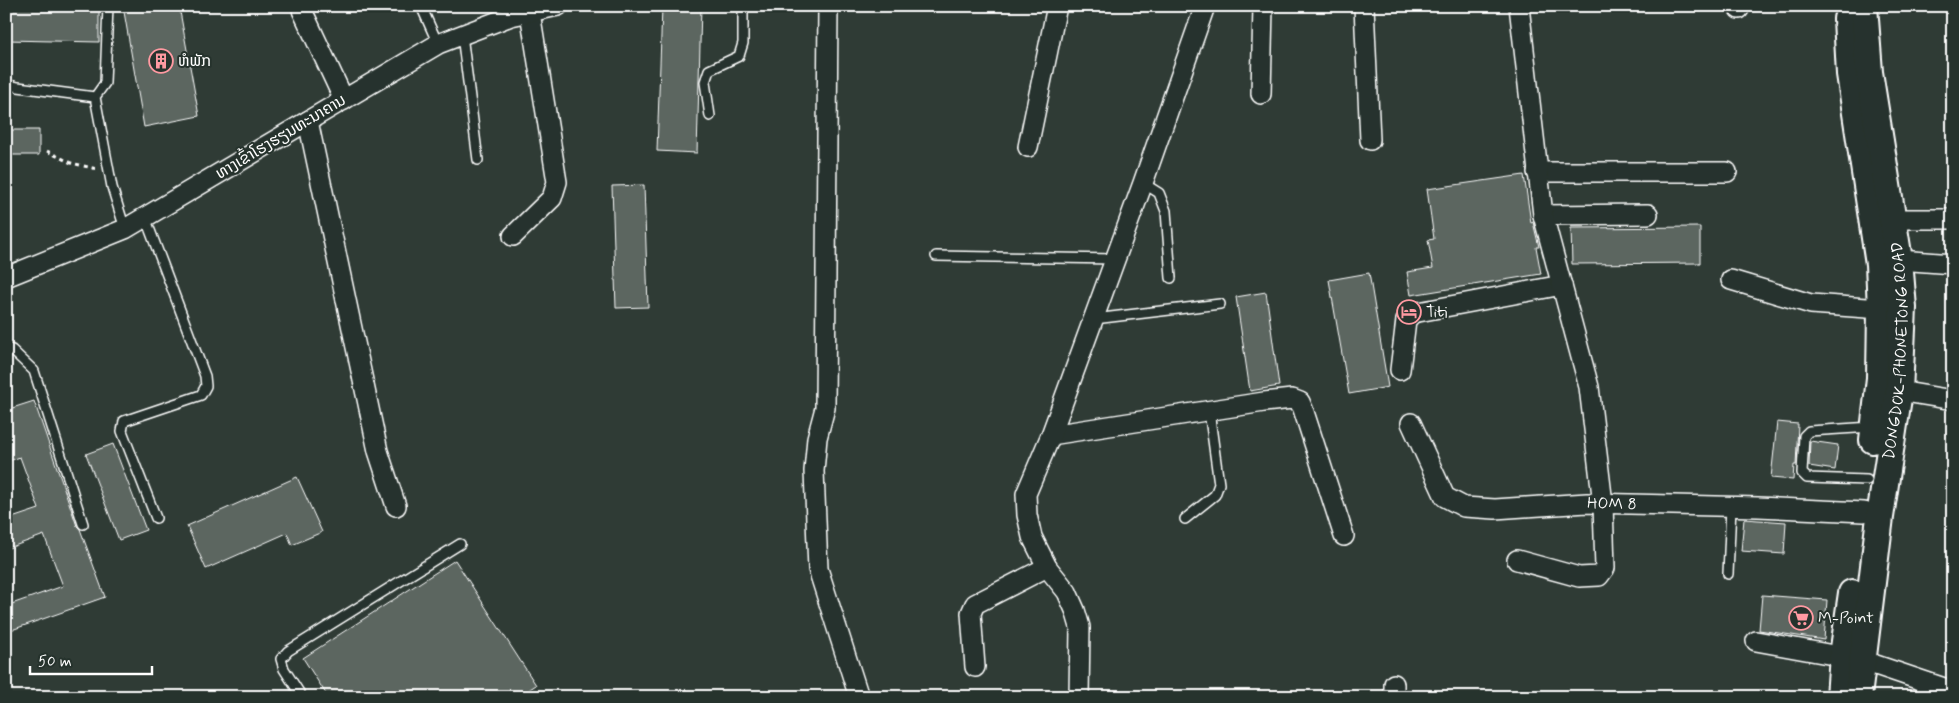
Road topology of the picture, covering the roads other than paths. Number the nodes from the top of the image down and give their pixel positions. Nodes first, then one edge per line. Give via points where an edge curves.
1 (108, 6) edge
2 (421, 6) edge
3 (558, 6) edge
4 (743, 6) edge
5 (828, 6) edge
6 (1057, 6) edge
7 (1205, 6) edge
8 (1263, 6) edge
9 (1364, 6) edge
10 (1519, 6) edge
11 (1847, 6) edge
12 (1864, 6) edge
13 (530, 9) edge
14 (302, 10) dead end
15 (462, 35) junction
16 (438, 44) junction
17 (6, 84) edge
18 (1261, 94) dead end
19 (95, 97) junction
20 (344, 100) junction
21 (710, 116) dead end
22 (308, 121) junction
23 (1370, 140) dead end
24 (1028, 147) dead end
25 (478, 160) dead end
26 (1538, 172) junction
27 (1727, 172) dead end
28 (1143, 182) junction
29 (1648, 214) dead end
30 (1543, 216) junction
31 (145, 217) junction
32 (1893, 219) junction
33 (1953, 219) edge
34 (125, 229) junction
35 (513, 236) dead end
36 (936, 256) dead end
37 (1115, 259) junction
38 (1899, 260) junction
39 (1953, 264) edge
40 (6, 277) edge
41 (1171, 278) dead end
42 (1731, 280) dead end
43 (1562, 286) junction
44 (1220, 304) dead end
45 (1882, 309) junction
46 (1094, 319) junction
47 (6, 348) edge
48 (1400, 370) dead end
49 (1898, 391) junction
50 (1953, 400) edge
51 (1209, 410) junction
52 (1411, 423) dead end
53 (1875, 427) junction
54 (1051, 435) junction
55 (1867, 480) junction
56 (1603, 504) junction
57 (396, 506) dead end
58 (1731, 507) junction
59 (1864, 512) junction
60 (156, 518) dead end
61 (1185, 519) dead end
62 (83, 524) dead end
63 (1344, 536) dead end
64 (460, 544) dead end
65 (1517, 560) dead end
66 (1048, 568) junction
67 (1728, 574) dead end
68 (1756, 641) dead end
69 (1852, 657) junction
70 (975, 667) dead end
71 (1953, 691) edge
72 (302, 697) edge
73 (858, 697) edge
74 (1079, 697) edge
75 (1840, 697) edge
76 (1858, 697) edge

1 - 19 lane via 105,83
2 - 16 lane
3 - 13 street, ທາງເຂົ້າໂຮງຮຽນທະນາຄານ
4 - 21 lane via 743,43 739,56 710,70 705,82
5 - 73 street via 825,408 817,438 814,471 818,569
6 - 24 street
7 - 28 street
8 - 18 street
9 - 23 street
10 - 26 street
11 - 45 main road, DONGDOK-PHONETONG ROAD via 1850,74 1879,264
12 - 32 main road, DONGDOK-PHONETONG ROAD via 1869,72
13 - 15 street, ທາງເຂົ້າໂຮງຮຽນທະນາຄານ
13 - 35 street via 557,182 552,198
14 - 20 street
15 - 16 street, ທາງເຂົ້າໂຮງຮຽນທະນາຄານ
15 - 25 lane
16 - 20 street, ທາງເຂົ້າໂຮງຮຽນທະນາຄານ
17 - 19 lane
19 - 34 lane via 112,187
20 - 22 street, ທາງເຂົ້າໂຮງຮຽນທະນາຄານ
22 - 31 street, ທາງເຂົ້າໂຮງຮຽນທະນາຄານ
22 - 57 street via 378,451
26 - 27 street
26 - 30 street
28 - 37 street
28 - 41 lane via 1159,193 1166,211
29 - 30 street
30 - 43 street
31 - 34 street, ທາງເຂົ້າໂຮງຮຽນທະນາຄານ
31 - 60 lane via 206,386 201,395 124,420 122,431
32 - 33 street
32 - 38 main road, DONGDOK-PHONETONG ROAD
34 - 40 street, ທາງເຂົ້າໂຮງຮຽນທະນາຄານ
36 - 37 lane
37 - 46 street
38 - 39 street
38 - 49 main road, DONGDOK-PHONETONG ROAD via 1903,308
42 - 45 street via 1812,304
43 - 48 street via 1413,313 1406,320
43 - 56 street via 1589,387
44 - 46 lane
45 - 53 main road, DONGDOK-PHONETONG ROAD
46 - 54 street
47 - 62 lane via 34,371
49 - 50 street
49 - 69 main road, DONGDOK-PHONETONG ROAD
51 - 54 street
51 - 61 lane via 1219,484 1216,495
51 - 63 street via 1292,399 1300,402
52 - 56 street, HOM 8 via 1445,497 1464,507 1495,509
53 - 55 main road, DONGDOK-PHONETONG ROAD
53 - 55 lane via 1809,431 1804,436 1802,473 1807,478
54 - 66 street via 1026,494 1026,515 1032,537
55 - 59 main road, DONGDOK-PHONETONG ROAD
56 - 58 street, HOM 8
56 - 65 street via 1606,568 1599,576 1579,577
58 - 59 street, HOM 8
58 - 67 lane
59 - 69 main road, DONGDOK-PHONETONG ROAD
64 - 72 lane via 288,651 281,659 284,669
66 - 70 street via 975,604 971,613
66 - 74 street via 1067,592 1080,627
68 - 69 street
69 - 71 street
69 - 75 main road, DONGDOK-PHONETONG ROAD
69 - 76 main road, DONGDOK-PHONETONG ROAD

